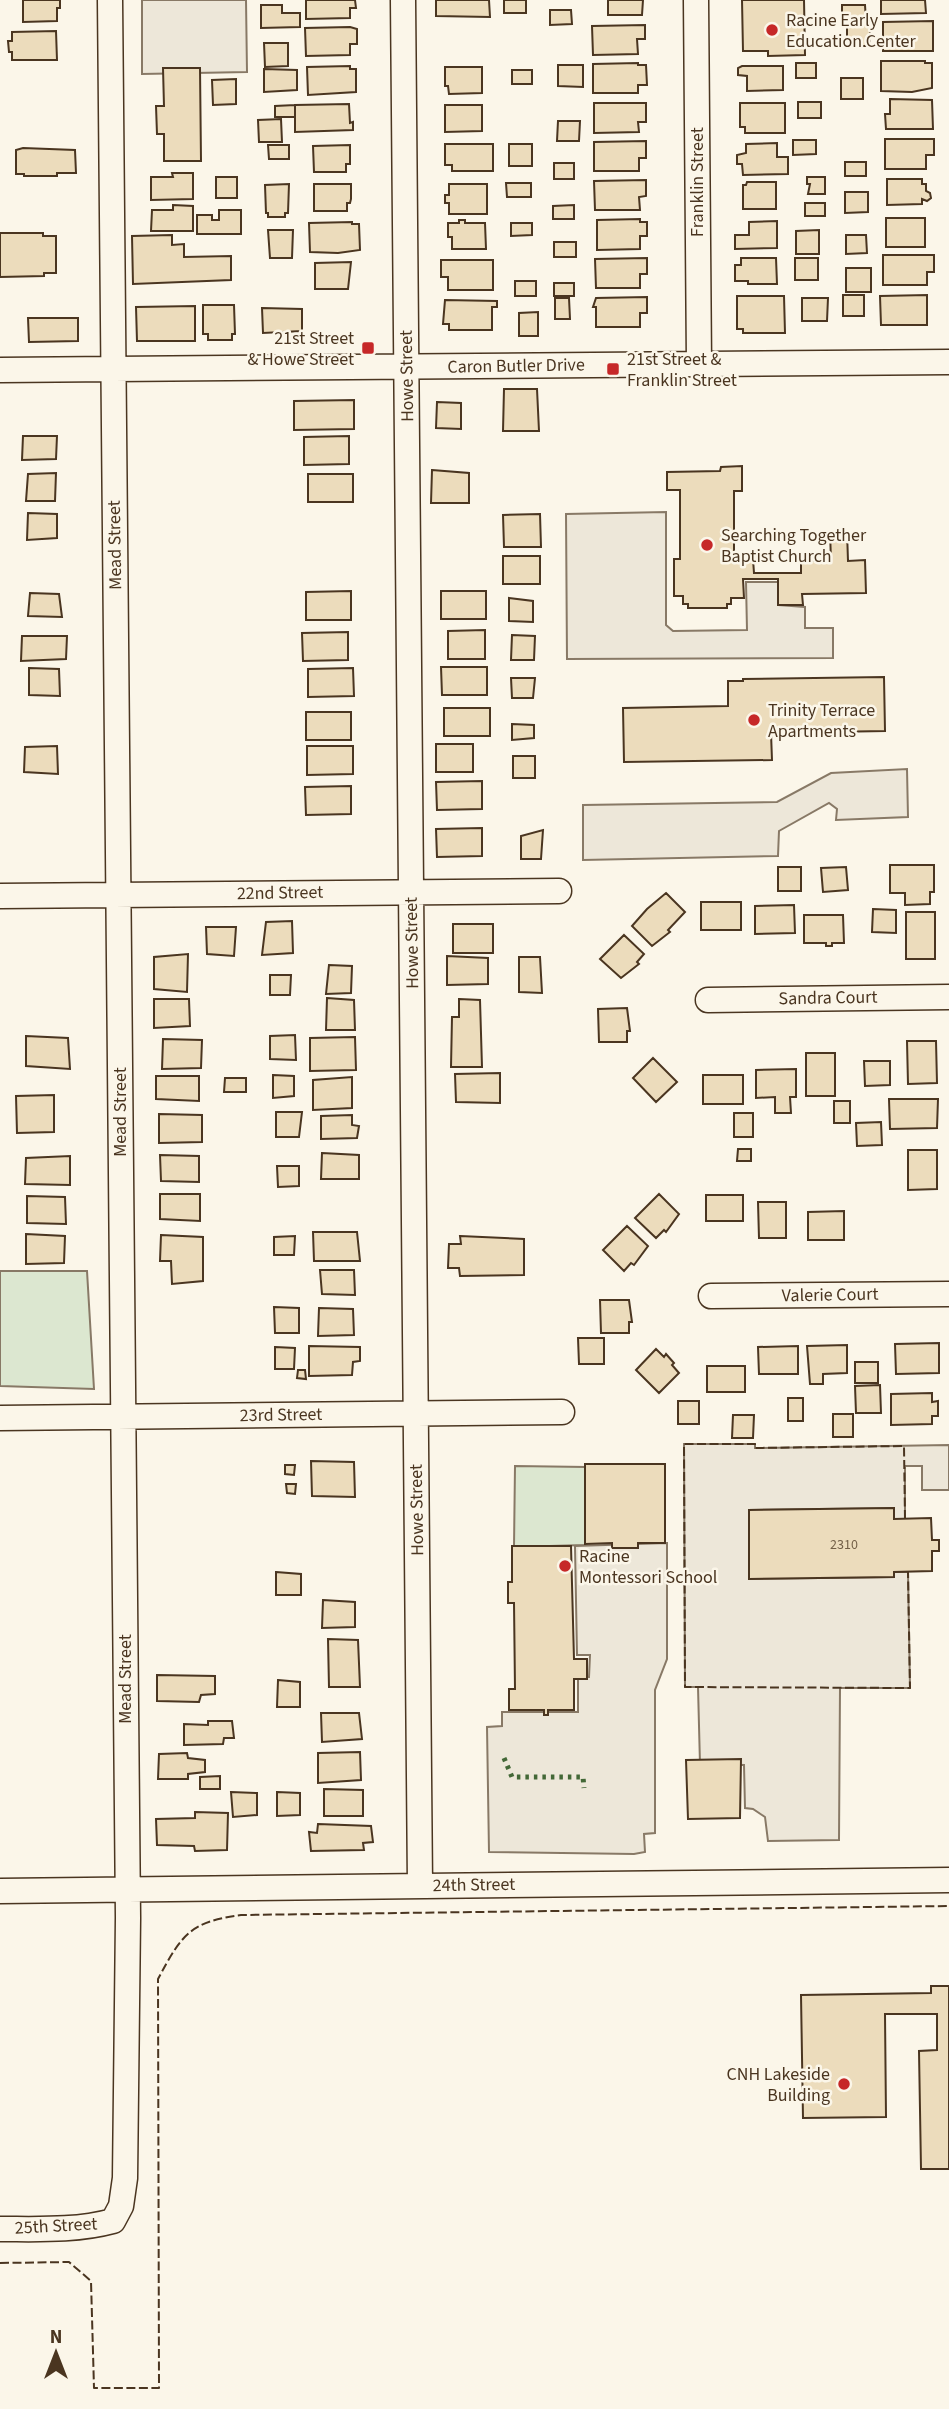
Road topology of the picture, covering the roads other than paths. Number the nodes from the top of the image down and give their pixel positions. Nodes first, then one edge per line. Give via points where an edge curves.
1 (110, 0) edge
2 (403, 0) edge
3 (696, 0) edge
4 (949, 362) edge
5 (699, 364) junction
6 (407, 366) junction
7 (114, 369) junction
8 (0, 370) edge
9 (559, 891) dead end
10 (411, 892) junction
11 (118, 895) junction
12 (0, 896) edge
13 (949, 997) edge
14 (708, 1000) dead end
15 (949, 1294) edge
16 (711, 1296) dead end
17 (562, 1412) dead end
18 (416, 1414) junction
19 (123, 1417) junction
20 (0, 1418) edge
21 (949, 1880) edge
22 (420, 1886) junction
23 (127, 1889) junction
24 (0, 1891) edge
25 (113, 2221) joint
26 (0, 2229) edge

1 - 7 street, Mead Street
2 - 6 street, Howe Street
3 - 5 street, Franklin Street
4 - 5 street, Caron Butler Drive
5 - 6 street, Caron Butler Drive
6 - 7 street, Caron Butler Drive
6 - 10 street, Howe Street
7 - 8 street, Caron Butler Drive
7 - 11 street, Mead Street
9 - 10 street, 22nd Street
10 - 11 street, 22nd Street
10 - 18 street, Howe Street
11 - 12 street, 22nd Street
11 - 19 street, Mead Street
13 - 14 street, Sandra Court
15 - 16 street, Valerie Court
17 - 18 street, 23rd Street
18 - 19 street, 23rd Street
18 - 22 street, Howe Street
19 - 20 street, 23rd Street
19 - 23 street, Mead Street
21 - 22 street, 24th Street
22 - 23 street, 24th Street
23 - 24 street, 24th Street
23 - 25 street, Mead Street via 125,2178 121,2206
25 - 26 street, 25th Street via 94,2226

